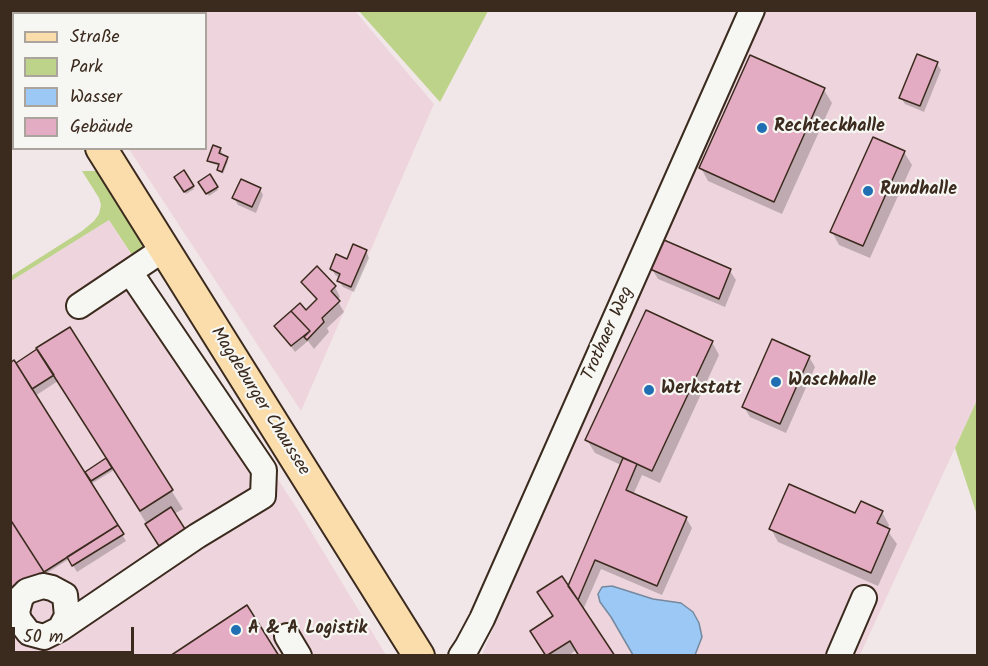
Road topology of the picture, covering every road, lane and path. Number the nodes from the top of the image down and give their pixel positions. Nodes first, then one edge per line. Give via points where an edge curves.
1 (752, 10) edge
2 (102, 150) edge
3 (164, 249) junction
4 (130, 272) junction
5 (79, 306) dead end
6 (864, 598) dead end
7 (14, 611) edge
8 (60, 629) junction
9 (419, 656) edge
10 (460, 656) edge
11 (839, 656) edge

1 - 10 street, Trothaer Weg via 482,620
2 - 3 main road, Magdeburger Chaussee
3 - 4 street
3 - 9 main road, Magdeburger Chaussee
4 - 5 street
4 - 8 street via 264,470 263,496
6 - 11 street
7 - 8 street via 23,627 36,636 44,637
7 - 8 street via 27,591 43,586 52,588 65,595 68,616

